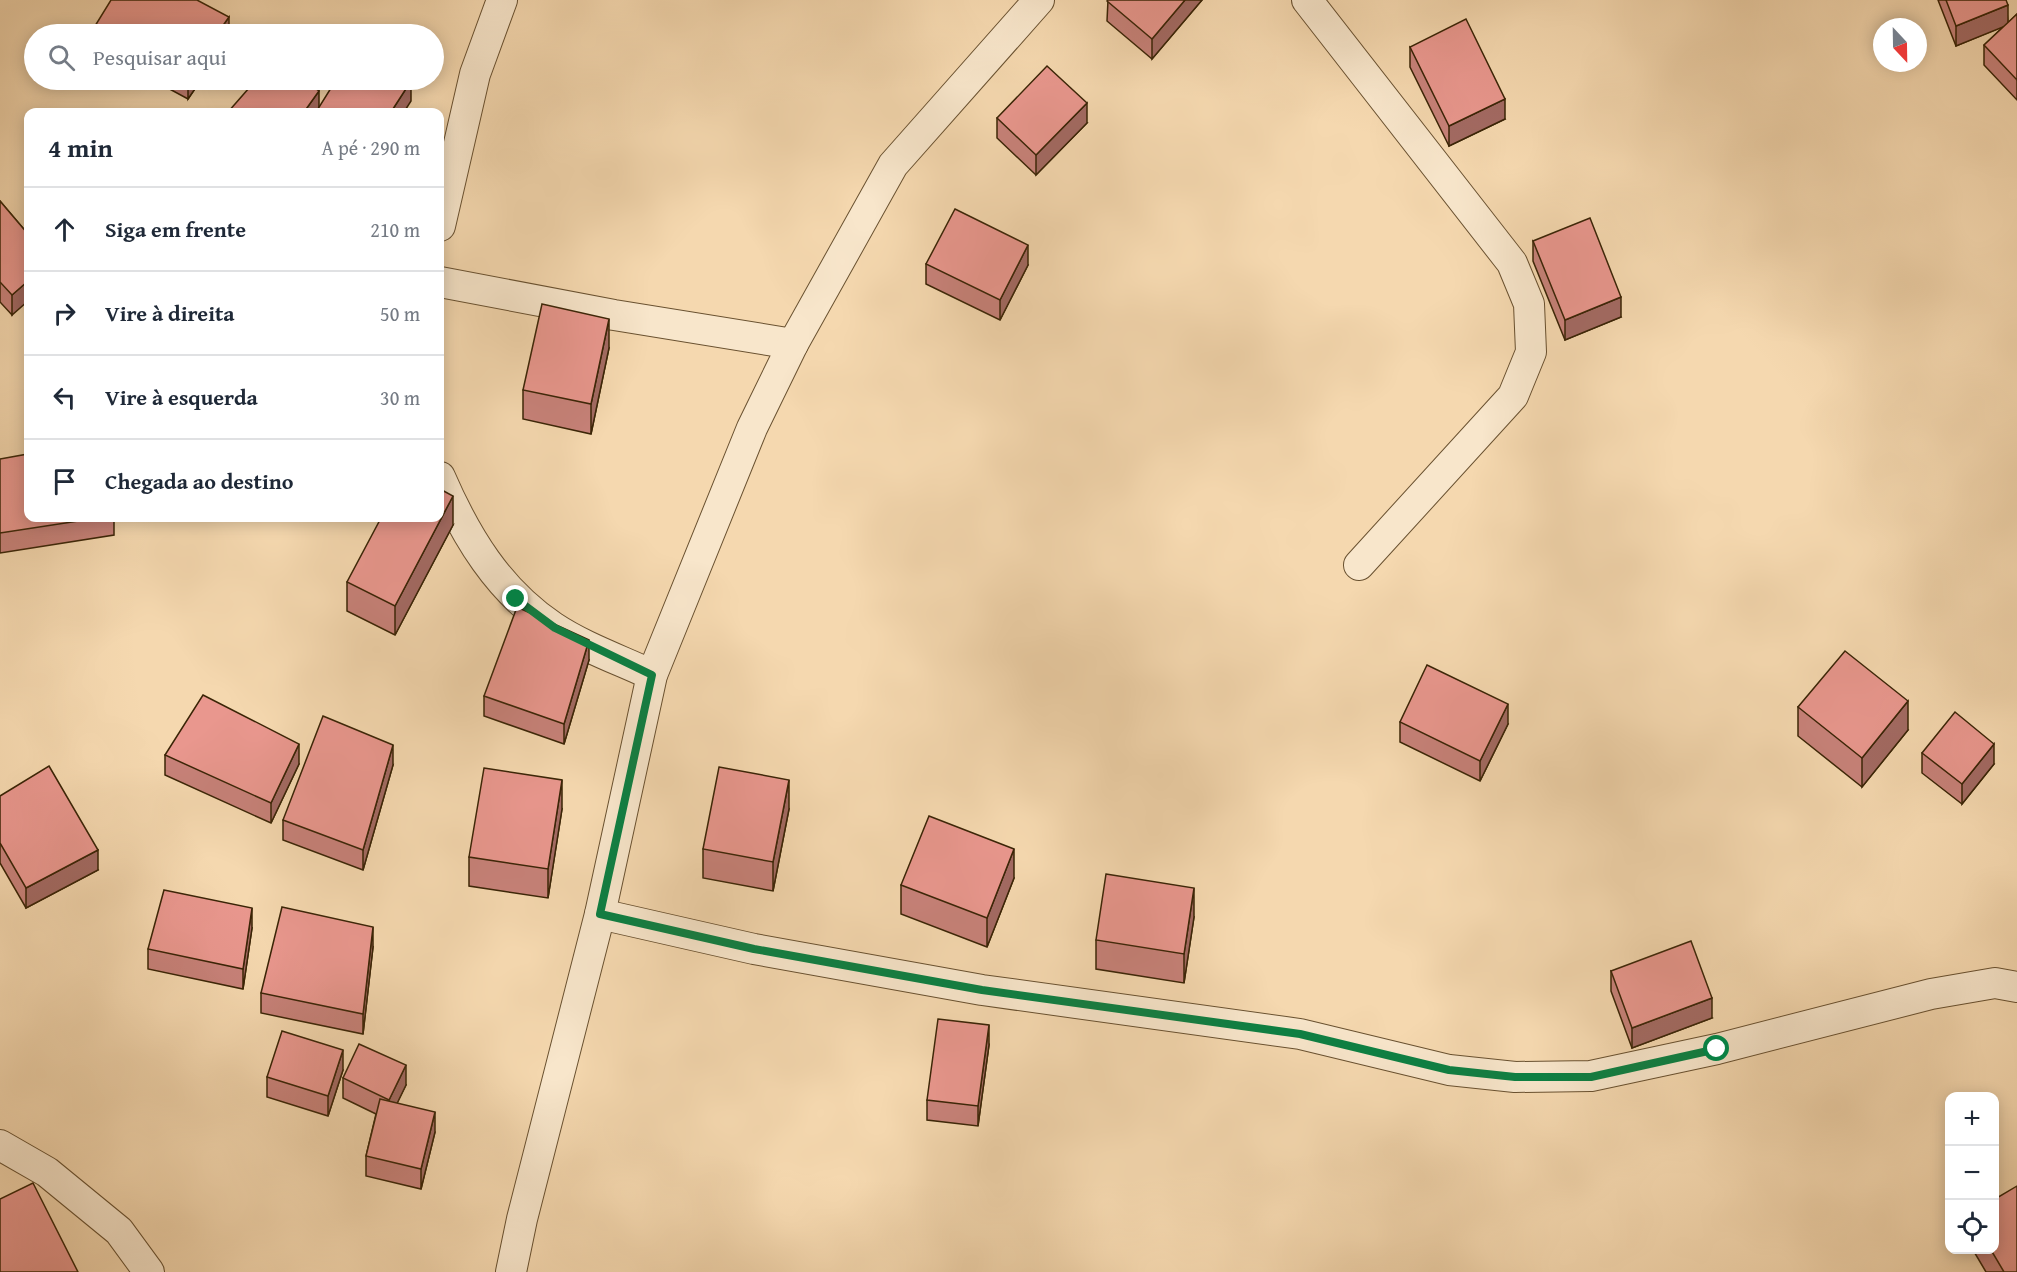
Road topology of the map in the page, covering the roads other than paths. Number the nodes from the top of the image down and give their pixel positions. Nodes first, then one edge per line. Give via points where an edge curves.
1 (502, 0) edge
2 (1039, 0) edge
3 (1307, 0) edge
4 (444, 209) edge
5 (444, 283) edge
6 (793, 344) junction
7 (444, 484) edge
8 (1359, 565) dead end
9 (652, 675) junction
10 (600, 914) junction
11 (2017, 987) edge
12 (0, 1144) edge
13 (149, 1272) edge
14 (511, 1272) edge

1 - 4 street via 475,74
2 - 6 street via 893,165
3 - 8 street via 1512,263 1529,304 1531,352 1513,396
5 - 6 street
6 - 9 street via 752,428
7 - 9 street via 487,565 516,599 555,628
9 - 10 street
10 - 11 street via 754,949 982,990 1300,1034 1449,1070 1515,1077 1591,1077 1931,994 1995,982
10 - 14 street
12 - 13 street via 47,1172 119,1231

